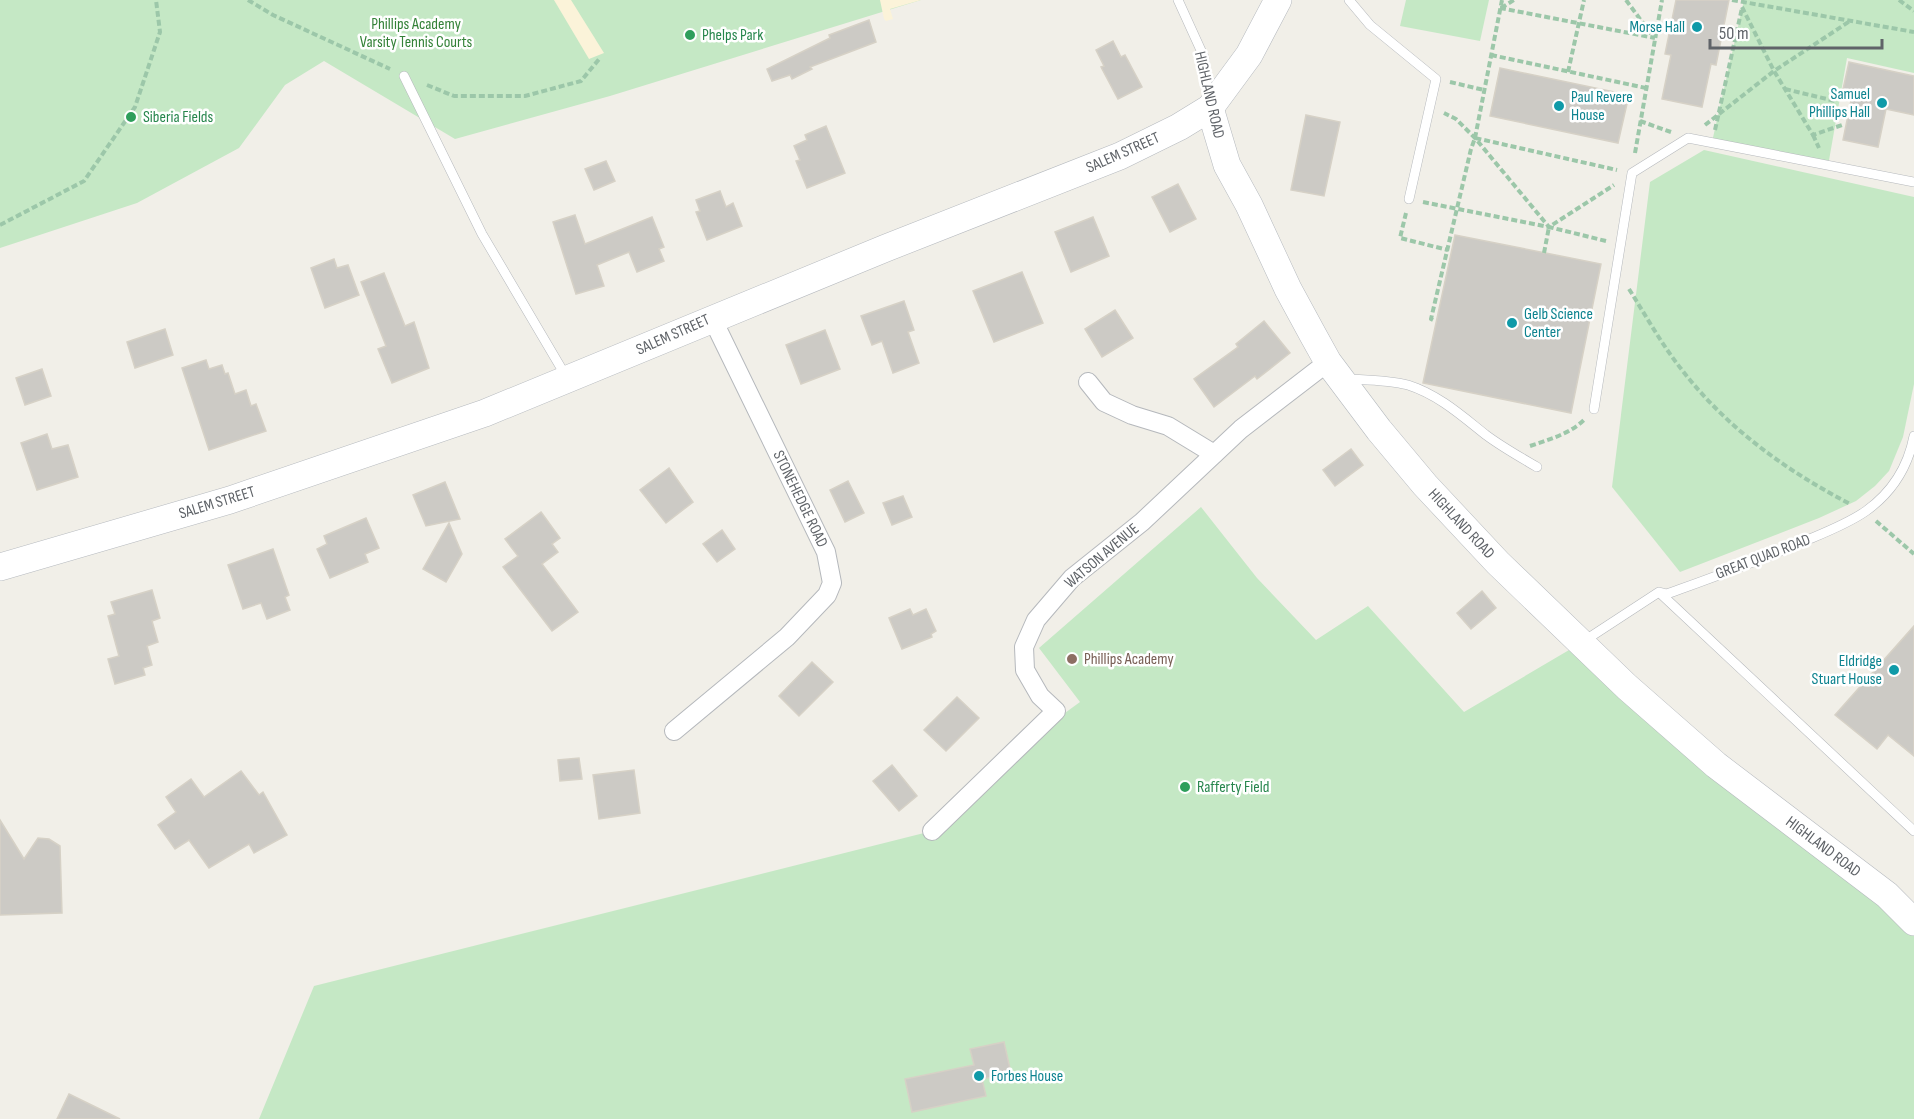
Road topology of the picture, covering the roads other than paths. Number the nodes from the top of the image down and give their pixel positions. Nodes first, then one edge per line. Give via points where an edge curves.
1 (1178, 0) edge
2 (1278, 0) edge
3 (1349, 0) edge
4 (404, 76) road end
5 (1210, 108) junction
6 (1914, 182) edge
7 (1409, 200) road end
8 (712, 318) junction
9 (1335, 371) junction
10 (568, 380) junction
11 (1089, 382) dead end
12 (1594, 409) road end
13 (1914, 436) edge
14 (1214, 454) junction
15 (1537, 467) dead end
16 (0, 567) edge
17 (1659, 592) junction
18 (1581, 643) junction
19 (674, 730) dead end
20 (932, 831) dead end
21 (1914, 831) edge
22 (1914, 922) edge

1 - 5 lane, HIGHLAND ROAD via 1204,57
2 - 5 street, SALEM STREET via 1249,55
3 - 7 lane via 1370,25 1436,79
4 - 10 lane via 482,234
5 - 8 street, SALEM STREET via 1120,156
5 - 9 street, HIGHLAND ROAD via 1227,165 1288,289
6 - 12 lane via 1688,138 1632,173
8 - 10 street, SALEM STREET
8 - 19 street, STONEHEDGE ROAD via 826,552 832,583 827,595 792,633
9 - 14 street, WATSON AVENUE via 1241,429
9 - 15 lane via 1410,386 1443,402
9 - 18 street, HIGHLAND ROAD via 1425,484 1498,563
10 - 16 street, SALEM STREET via 485,413 230,500
11 - 14 street via 1104,402 1168,426
13 - 17 lane, GREAT QUAD ROAD via 1900,476 1865,512 1770,556 1667,594
14 - 20 street, WATSON AVENUE via 1142,522 1072,578 1036,620 1024,647 1025,670 1040,696 1056,711
17 - 18 lane, GREAT QUAD ROAD
17 - 21 lane
18 - 22 street, HIGHLAND ROAD via 1716,765 1887,895

